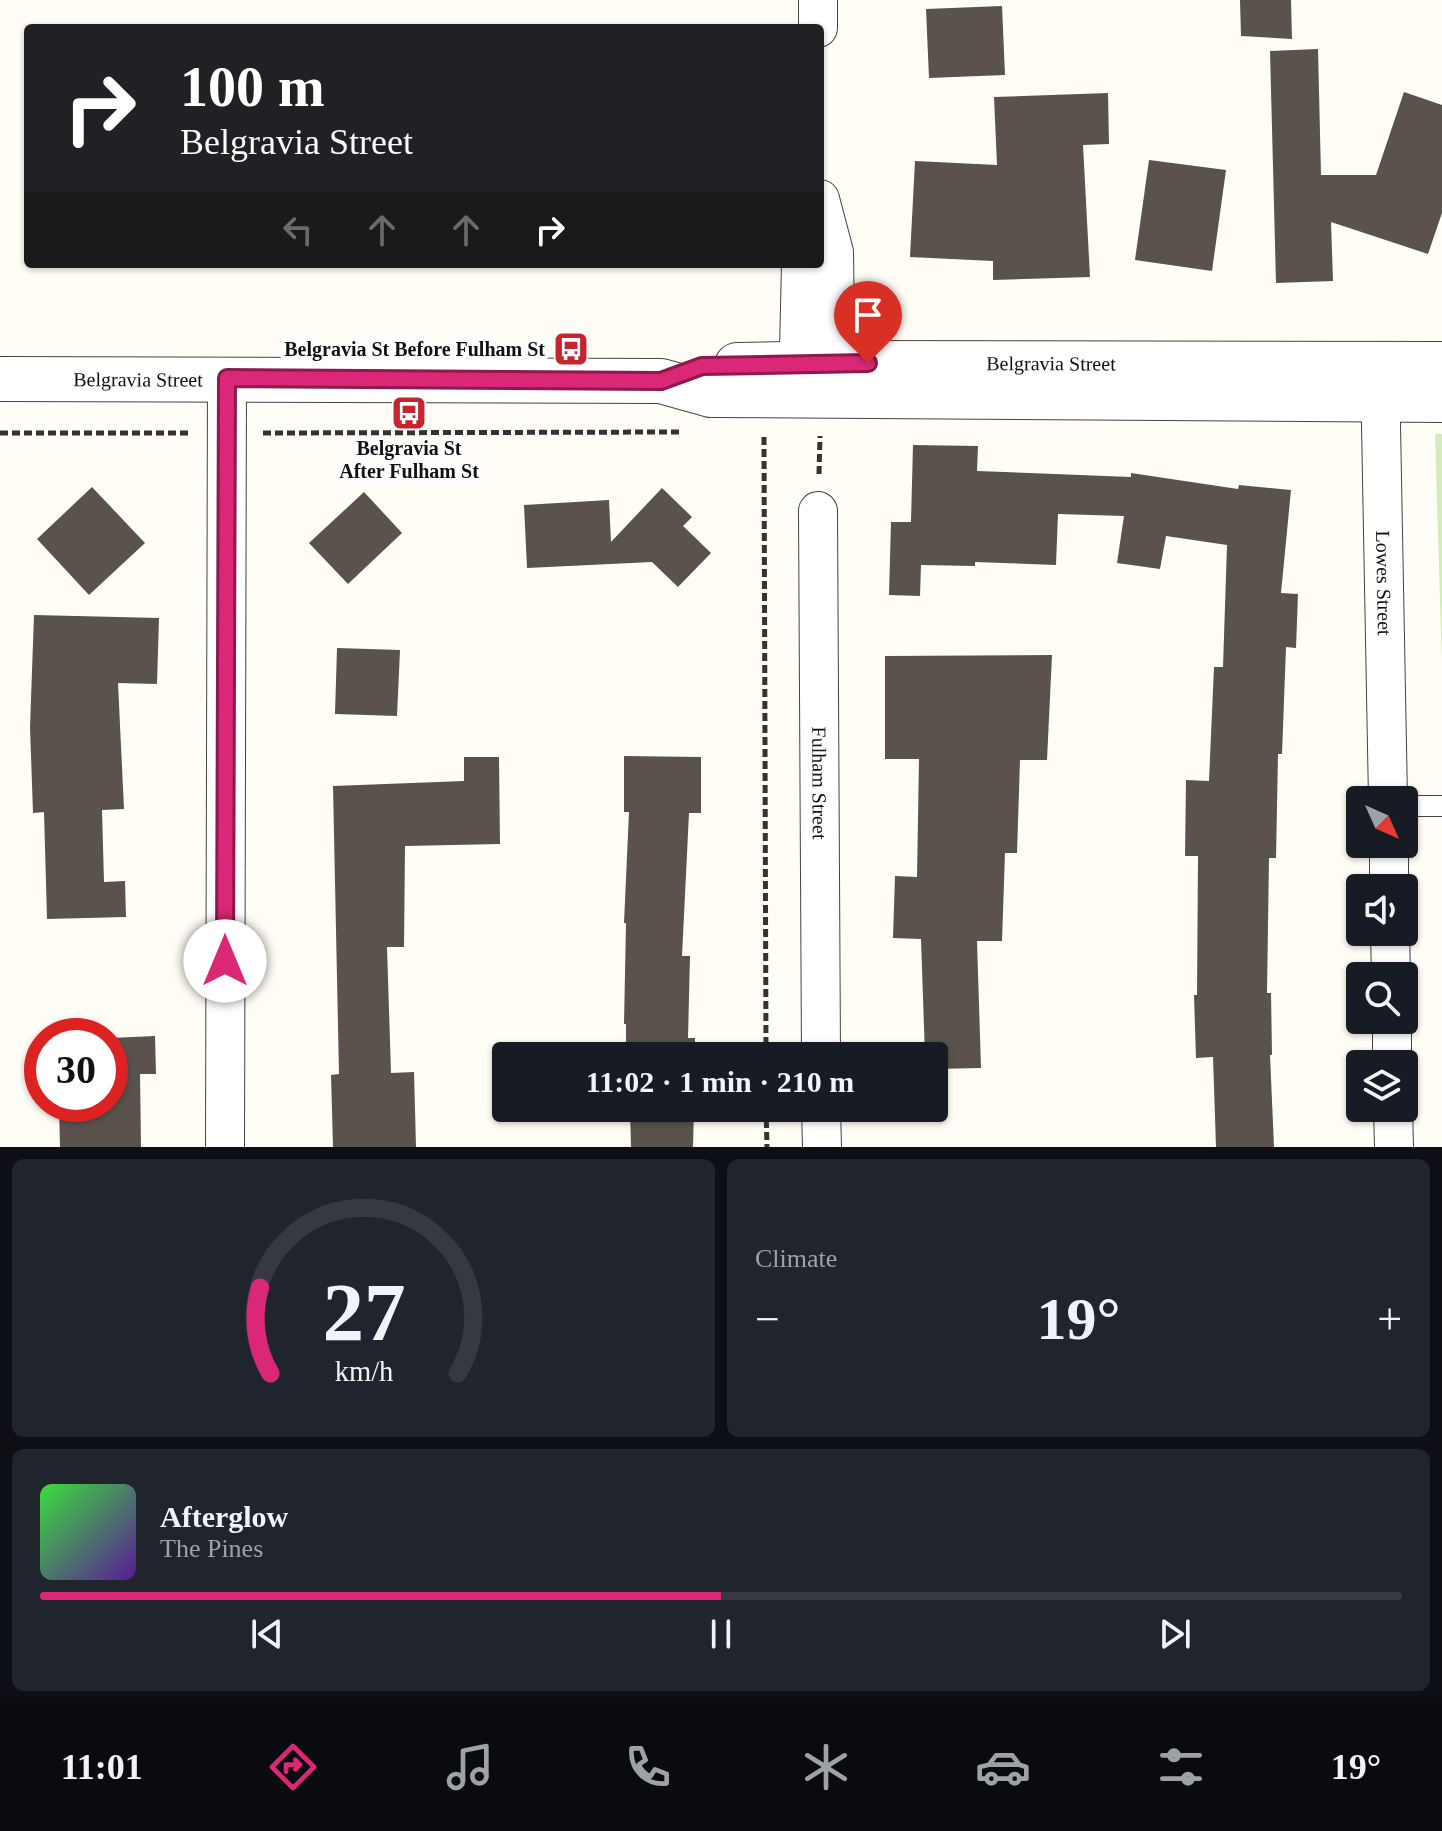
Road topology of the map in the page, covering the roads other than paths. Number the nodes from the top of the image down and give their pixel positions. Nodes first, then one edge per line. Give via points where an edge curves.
1 (818, 0) edge
2 (818, 24) edge
3 (824, 214) edge
4 (802, 268) edge
5 (1442, 364) edge
6 (227, 378) junction
7 (0, 379) edge
8 (817, 379) junction
9 (1380, 382) junction
10 (1442, 400) edge
11 (818, 511) dead end
12 (1388, 786) edge
13 (1418, 806) edge
14 (1442, 806) edge
15 (821, 1042) edge
16 (821, 1122) edge
17 (1393, 1122) edge
18 (225, 1147) edge
19 (822, 1147) edge
20 (1394, 1147) edge

1 - 2 street
3 - 8 street via 834,252
4 - 8 street
5 - 9 street, Belgravia Street
6 - 7 street, Belgravia Street
6 - 8 street, Belgravia Street via 661,381 711,395
6 - 18 street
8 - 9 street, Belgravia Street
9 - 10 street, Belgravia Street
9 - 12 street, Lowes Street
11 - 15 street, Fulham Street
13 - 14 lane
16 - 19 street
17 - 20 street

